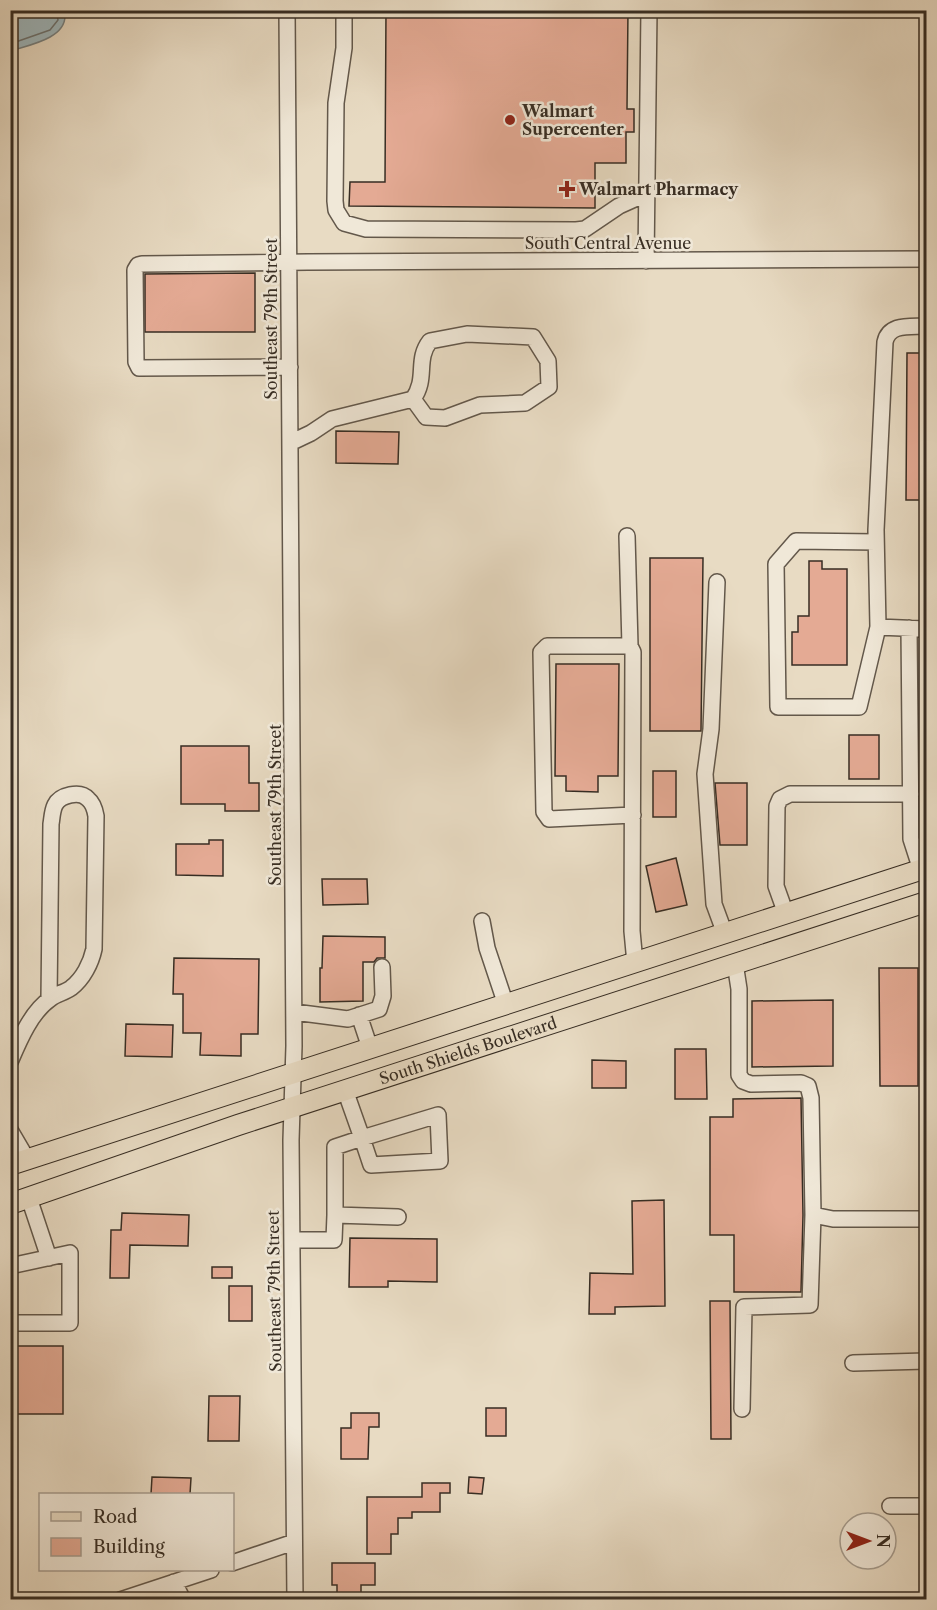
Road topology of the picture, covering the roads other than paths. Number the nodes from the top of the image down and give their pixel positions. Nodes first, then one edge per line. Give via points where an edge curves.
1 (286, 10) edge
2 (344, 10) edge
3 (649, 10) edge
4 (648, 193) junction
5 (927, 259) edge
6 (646, 261) junction
7 (289, 262) junction
8 (927, 326) edge
9 (290, 368) junction
10 (412, 399) junction
11 (290, 443) junction
12 (627, 536) dead end
13 (876, 542) junction
14 (717, 582) dead end
15 (878, 627) junction
16 (909, 628) junction
17 (927, 629) edge
18 (630, 646) junction
19 (911, 794) junction
20 (633, 814) junction
21 (924, 869) edge
22 (927, 902) edge
23 (786, 914) junction
24 (482, 921) dead end
25 (761, 922) junction
26 (725, 934) junction
27 (772, 951) junction
28 (635, 963) junction
29 (735, 963) junction
30 (382, 968) dead end
31 (49, 999) junction
32 (506, 1005) junction
33 (294, 1012) junction
34 (359, 1015) junction
35 (370, 1048) junction
36 (10, 1062) edge
37 (293, 1074) junction
38 (345, 1090) junction
39 (292, 1108) junction
40 (10, 1130) edge
41 (362, 1138) junction
42 (19, 1162) edge
43 (20, 1201) edge
44 (334, 1215) junction
45 (813, 1215) junction
46 (398, 1217) dead end
47 (927, 1219) edge
48 (292, 1240) junction
49 (49, 1258) junction
50 (10, 1266) edge
51 (10, 1323) edge
52 (927, 1361) edge
53 (853, 1363) dead end
54 (742, 1409) dead end
55 (890, 1506) dead end
56 (927, 1506) edge
57 (294, 1542) junction
58 (234, 1562) edge
59 (205, 1571) edge
60 (174, 1582) junction
61 (120, 1599) edge
62 (183, 1599) edge
63 (295, 1599) edge

1 - 7 street, Southeast 79th Street
2 - 4 street via 344,48 336,103 335,190 336,210 344,223 366,229 576,231
3 - 4 street
4 - 6 street
5 - 6 street, South Central Avenue
6 - 7 street, South Central Avenue
7 - 9 street, Southeast 79th Street
7 - 9 street, South Central Avenue via 142,264 134,274 139,368
8 - 13 street via 893,329 886,334
9 - 11 street, Southeast 79th Street
10 - 10 street via 419,390 423,350 430,342 467,334 533,338 548,361 549,387 525,403 480,405 445,418 426,417
10 - 11 street via 332,419
11 - 33 street, Southeast 79th Street
12 - 18 street
13 - 15 street
13 - 15 street via 795,541 776,564 778,707 859,707
14 - 26 street via 711,729 705,774 714,904
15 - 16 street
16 - 17 street
16 - 19 street
18 - 20 street
18 - 20 street via 547,646 541,652 544,813 549,819
19 - 21 street via 912,839
19 - 23 street via 790,794 780,799 776,886
20 - 28 street
21 - 23 main road, South Shields Boulevard
22 - 27 main road, South Shields Boulevard
23 - 25 main road, South Shields Boulevard
24 - 32 street
25 - 26 main road, South Shields Boulevard
25 - 27 main road
26 - 28 main road, South Shields Boulevard
27 - 29 main road, South Shields Boulevard
28 - 32 main road, South Shields Boulevard
29 - 38 main road, South Shields Boulevard
29 - 45 street via 739,989 739,1075 751,1084 801,1083 808,1086 812,1098
30 - 34 street via 383,996 379,1008
31 - 31 street via 71,988 81,977 94,949 96,816 90,800 74,794 55,804 51,824
31 - 36 street via 21,1036
32 - 35 main road, South Shields Boulevard
33 - 34 street via 348,1019
33 - 37 street, Southeast 79th Street
34 - 35 street
35 - 37 main road, South Shields Boulevard
37 - 39 street, Southeast 79th Street
37 - 42 main road, South Shields Boulevard
38 - 39 main road, South Shields Boulevard
38 - 41 street
39 - 43 main road, South Shields Boulevard
39 - 48 street, Southeast 79th Street
40 - 42 street
41 - 41 street via 438,1114 440,1161 371,1165
41 - 44 street via 334,1147
43 - 49 street
44 - 46 street
44 - 48 street via 334,1240
45 - 47 street via 833,1219
45 - 54 street via 810,1305 744,1306
48 - 57 street, Southeast 79th Street
49 - 50 street
49 - 51 street via 70,1253 70,1323
52 - 53 street
55 - 56 street
57 - 58 street
57 - 63 street, Southeast 79th Street
59 - 60 street
60 - 61 street
60 - 62 street

